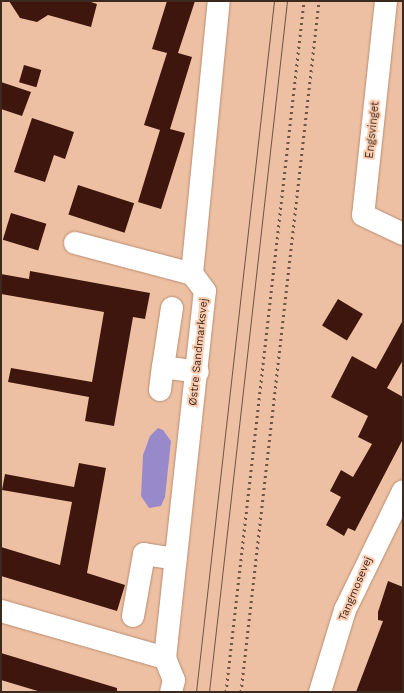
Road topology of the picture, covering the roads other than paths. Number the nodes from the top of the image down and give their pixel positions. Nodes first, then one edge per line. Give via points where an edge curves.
1 (219, 1) edge
2 (386, 1) edge
3 (403, 234) edge
4 (75, 243) dead end
5 (192, 274) junction
6 (172, 308) dead end
7 (163, 367) junction
8 (198, 372) junction
9 (160, 390) dead end
10 (403, 491) edge
11 (176, 559) junction
12 (1, 611) edge
13 (133, 616) dead end
14 (164, 658) junction
15 (171, 692) edge
16 (320, 692) edge

1 - 5 street
2 - 3 street, Engsvinget via 363,215
4 - 5 street
5 - 8 street, Østre Sandmarksvej via 205,291
6 - 7 street
7 - 8 street
7 - 9 street
8 - 11 street, Østre Sandmarksvej
10 - 16 street, Tangmosevej via 346,610
11 - 13 street via 144,554
11 - 14 street, Østre Sandmarksvej
12 - 14 street
14 - 15 street via 174,680

